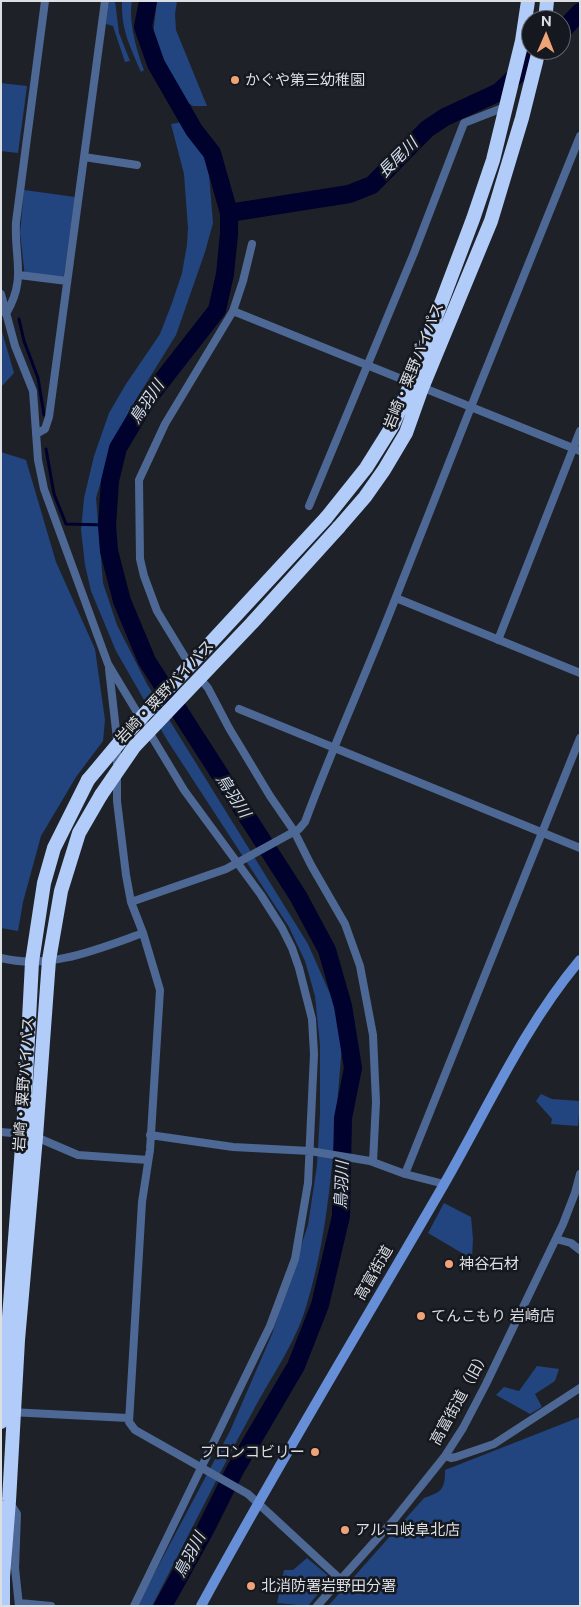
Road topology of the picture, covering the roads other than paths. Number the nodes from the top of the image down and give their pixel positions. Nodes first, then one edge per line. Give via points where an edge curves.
1 (45, 1) edge
2 (105, 1) edge
3 (528, 1) edge
4 (537, 60) edge
5 (505, 107) junction
6 (579, 140) edge
7 (84, 158) junction
8 (137, 165) dead end
9 (252, 244) dead end
10 (19, 274) junction
11 (67, 281) junction
12 (1, 294) edge
13 (233, 311) junction
14 (6, 314) junction
15 (368, 365) junction
16 (416, 385) junction
17 (470, 407) junction
18 (580, 431) edge
19 (36, 434) junction
20 (576, 449) edge
21 (309, 506) dead end
22 (396, 598) junction
23 (498, 640) junction
24 (108, 664) junction
25 (580, 673) edge
26 (239, 709) dead end
27 (580, 738) edge
28 (333, 748) junction
29 (293, 832) junction
30 (541, 833) junction
31 (580, 848) edge
32 (239, 863) junction
33 (131, 902) junction
34 (143, 933) junction
35 (1, 958) edge
36 (49, 960) junction
37 (580, 960) edge
38 (32, 962) junction
39 (1, 1132) edge
40 (30, 1135) junction
41 (150, 1135) junction
42 (312, 1152) junction
43 (148, 1160) junction
44 (372, 1161) junction
45 (406, 1174) junction
46 (580, 1174) edge
47 (444, 1184) junction
48 (556, 1239) junction
49 (580, 1250) edge
50 (580, 1388) edge
51 (5, 1414) edge
52 (128, 1418) junction
53 (445, 1456) junction
54 (204, 1468) junction
55 (9, 1501) junction
56 (258, 1502) junction
57 (340, 1579) junction
58 (19, 1604) edge
59 (3, 1606) edge
60 (51, 1606) edge
61 (134, 1606) edge
62 (201, 1606) edge
63 (317, 1606) edge

1 - 10 street via 16,222
2 - 7 street
3 - 5 highway, 岩崎・粟野バイパス
4 - 16 highway, 岩崎・粟野バイパス via 491,221
5 - 15 street via 464,122
5 - 16 highway, 岩崎・粟野バイパス via 493,160
6 - 17 street
7 - 8 street
7 - 11 street
9 - 13 street
10 - 11 street
10 - 14 street via 14,300
11 - 19 street via 49,417 45,429
12 - 14 street
13 - 15 street
13 - 29 street via 164,424 139,480 140,559 157,611 185,658 208,688
14 - 19 street via 33,391
15 - 16 street
15 - 21 street
16 - 17 street
16 - 36 highway, 岩崎・粟野バイパス, bridge via 406,433 365,497 252,623 134,747 101,796 79,833 62,891
16 - 38 highway, 岩崎・粟野バイパス, bridge via 366,468 326,518 128,731 88,780 54,848 44,883
17 - 20 street
17 - 22 street
18 - 20 street
19 - 24 street via 44,489
20 - 23 street
22 - 23 street
22 - 28 street
23 - 25 street
24 - 32 street via 184,790
24 - 33 street via 117,739 117,801
26 - 28 street
27 - 30 street
28 - 29 street via 305,822
28 - 30 street
29 - 32 street
29 - 44 street via 345,924 360,966 372,1035 376,1102
30 - 31 street
30 - 45 street
32 - 33 street
32 - 42 street via 292,948 312,1019
33 - 34 street
34 - 36 street via 83,954
34 - 41 street via 160,990
35 - 38 street
36 - 38 street
36 - 40 highway, 岩崎・粟野バイパス
37 - 47 street, 高富街道 via 558,987 512,1060
38 - 40 highway, 岩崎・粟野バイパス
39 - 40 street
40 - 43 street via 78,1155
40 - 51 highway, 岩崎・粟野バイパス
41 - 42 street via 233,1147
41 - 43 street
42 - 44 street
42 - 54 street via 295,1258 270,1326
43 - 52 street via 142,1202 133,1384
44 - 45 street
45 - 47 street
46 - 48 street, 高富街道（旧）
47 - 56 street, 高富街道
48 - 49 street
48 - 53 street, 高富街道（旧） via 486,1384
50 - 53 street via 494,1444 456,1458
51 - 52 street
51 - 55 highway, 岩崎・粟野バイパス
52 - 54 street via 135,1430
53 - 57 street, 高富街道（旧） via 360,1560
54 - 56 street
54 - 61 street
55 - 58 street via 17,1514 15,1568
55 - 59 highway, 岩崎・粟野バイパス
56 - 57 street
56 - 62 street, 高富街道
57 - 63 street, 高富街道（旧）
58 - 60 street

